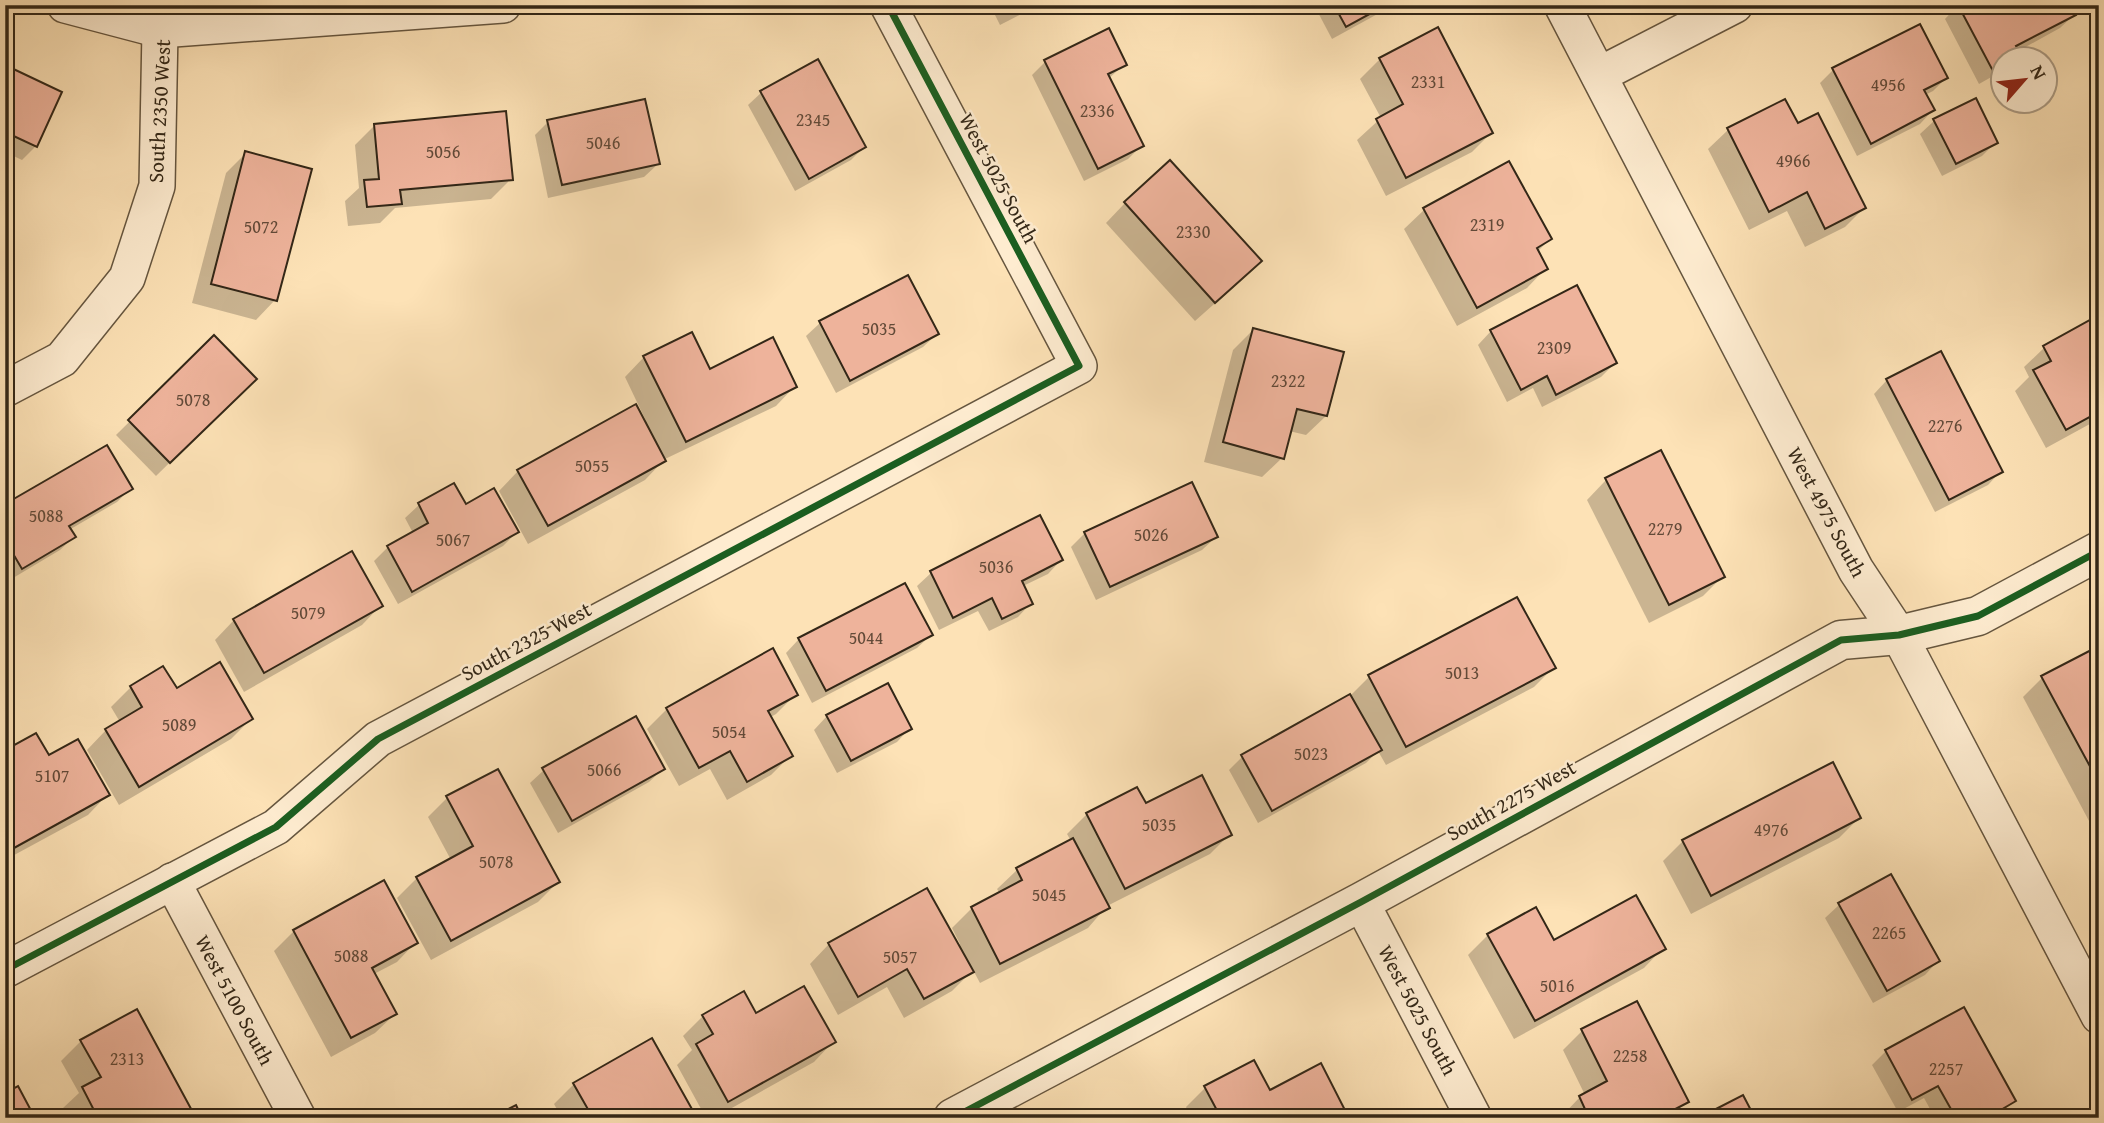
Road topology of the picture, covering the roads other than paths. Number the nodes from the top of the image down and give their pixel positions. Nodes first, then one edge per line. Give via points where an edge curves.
1 (65, 5) edge
2 (503, 5) edge
3 (888, 5) edge
4 (1562, 5) edge
5 (1735, 5) edge
6 (160, 30) junction
7 (1599, 75) junction
8 (1079, 366) joint
9 (5, 389) edge
10 (2099, 551) edge
11 (1899, 635) junction
12 (172, 881) junction
13 (1361, 902) junction
14 (5, 970) edge
15 (2099, 1016) edge
16 (298, 1118) edge
17 (953, 1118) edge
18 (1474, 1118) edge

1 - 6 street
2 - 6 street, South 2350 West
3 - 8 street, West 5025 South
4 - 7 street, West 4975 South
5 - 7 street
6 - 9 street, South 2350 West via 157,186 127,278 62,359
7 - 11 street, West 4975 South via 1856,570
8 - 12 street, South 2325 West via 378,739 276,827
10 - 11 street, South 2275 West via 1978,616
11 - 13 street, South 2275 West via 1841,640
11 - 15 street, West 4975 South
12 - 14 street, South 2325 West
12 - 16 street, West 5100 South
13 - 17 street, South 2275 West
13 - 18 street, West 5025 South

